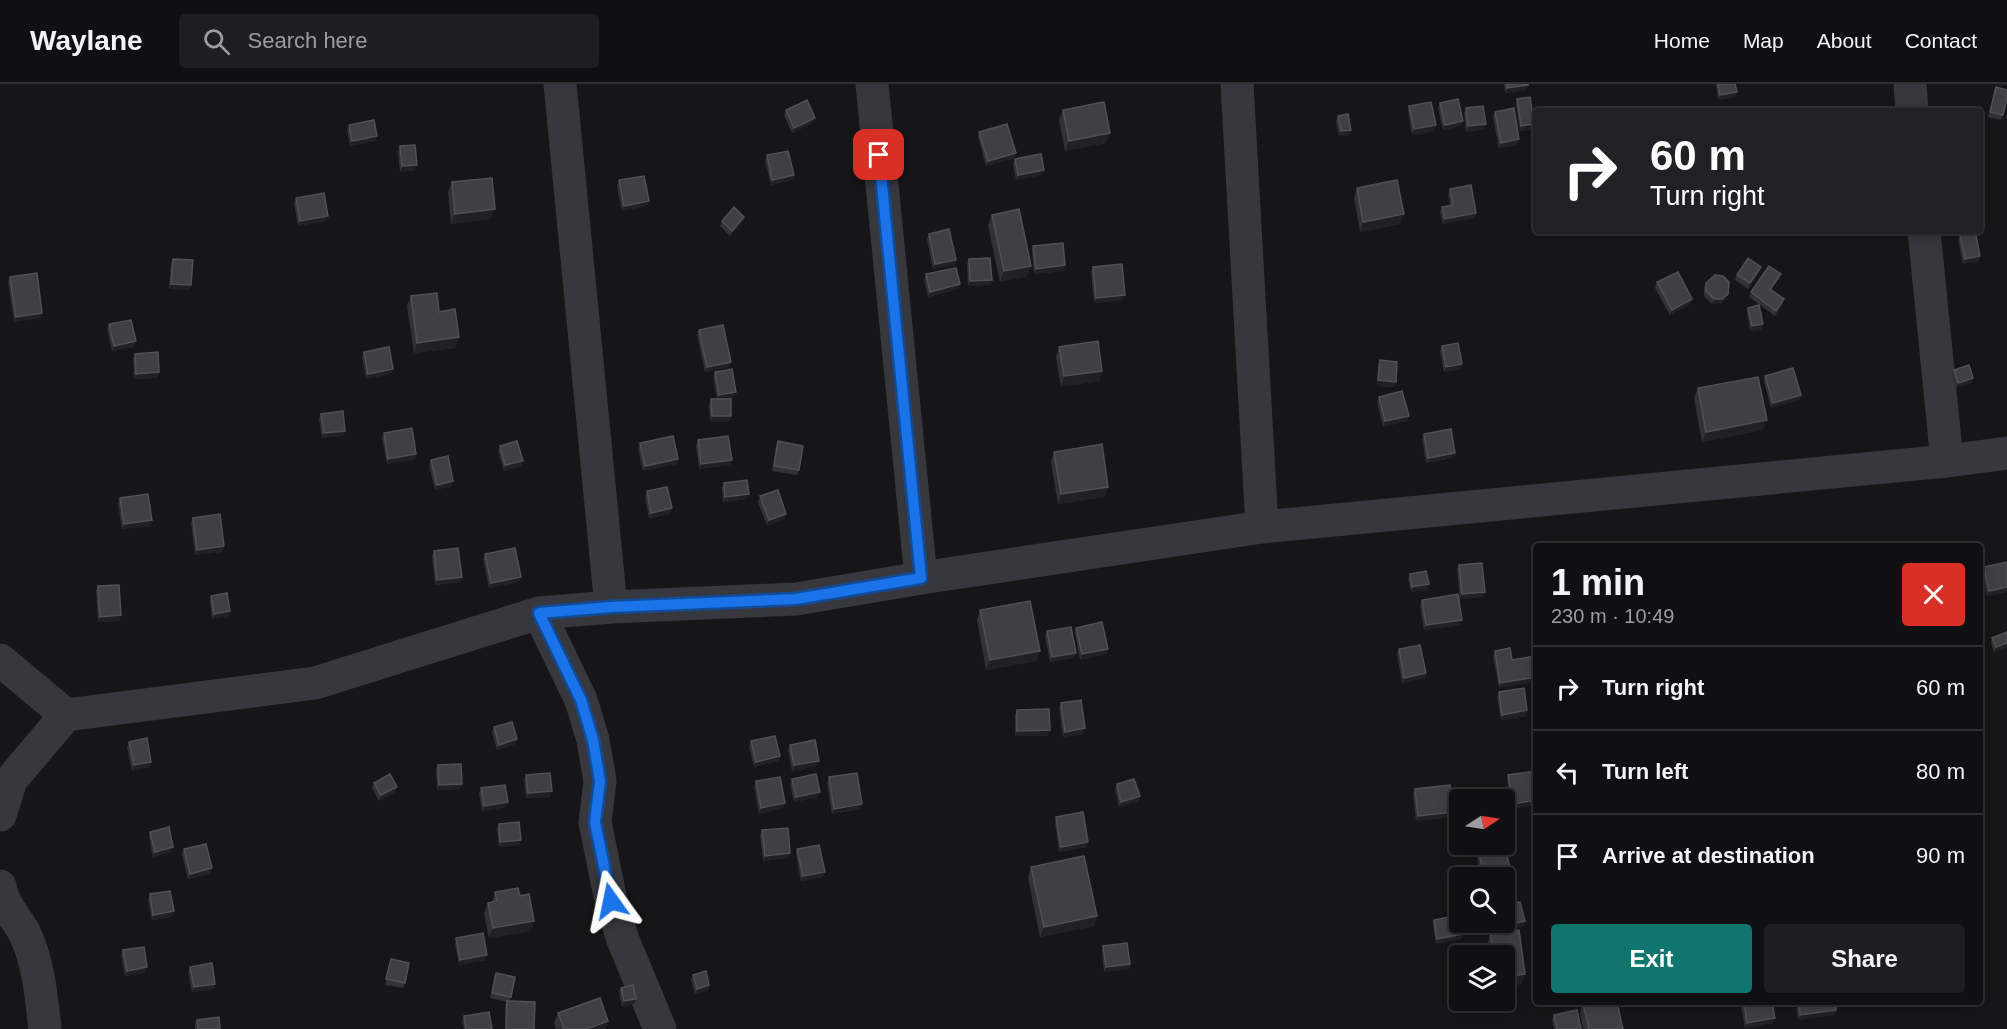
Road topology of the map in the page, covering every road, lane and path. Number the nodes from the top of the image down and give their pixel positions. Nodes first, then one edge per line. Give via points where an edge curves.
1 (560, 84) edge
2 (872, 84) edge
3 (1237, 84) edge
4 (1910, 84) edge
5 (1912, 108) edge
6 (1924, 234) edge
7 (2007, 453) edge
8 (1947, 461) junction
9 (1262, 527) junction
10 (921, 578) junction
11 (611, 607) junction
12 (539, 613) junction
13 (0, 660) edge
14 (66, 715) junction
15 (0, 815) edge
16 (0, 886) edge
17 (45, 1029) edge
18 (660, 1029) edge

1 - 11 street
2 - 10 street
3 - 9 street
4 - 5 street
6 - 8 street
7 - 8 street
8 - 9 street
9 - 10 street
10 - 11 street via 796,599
11 - 12 street
12 - 14 street via 315,683
12 - 18 street via 581,700 593,740 600,781 595,822 611,901
13 - 14 street
14 - 15 street via 11,780
16 - 17 street via 2,898 24,932 38,969

